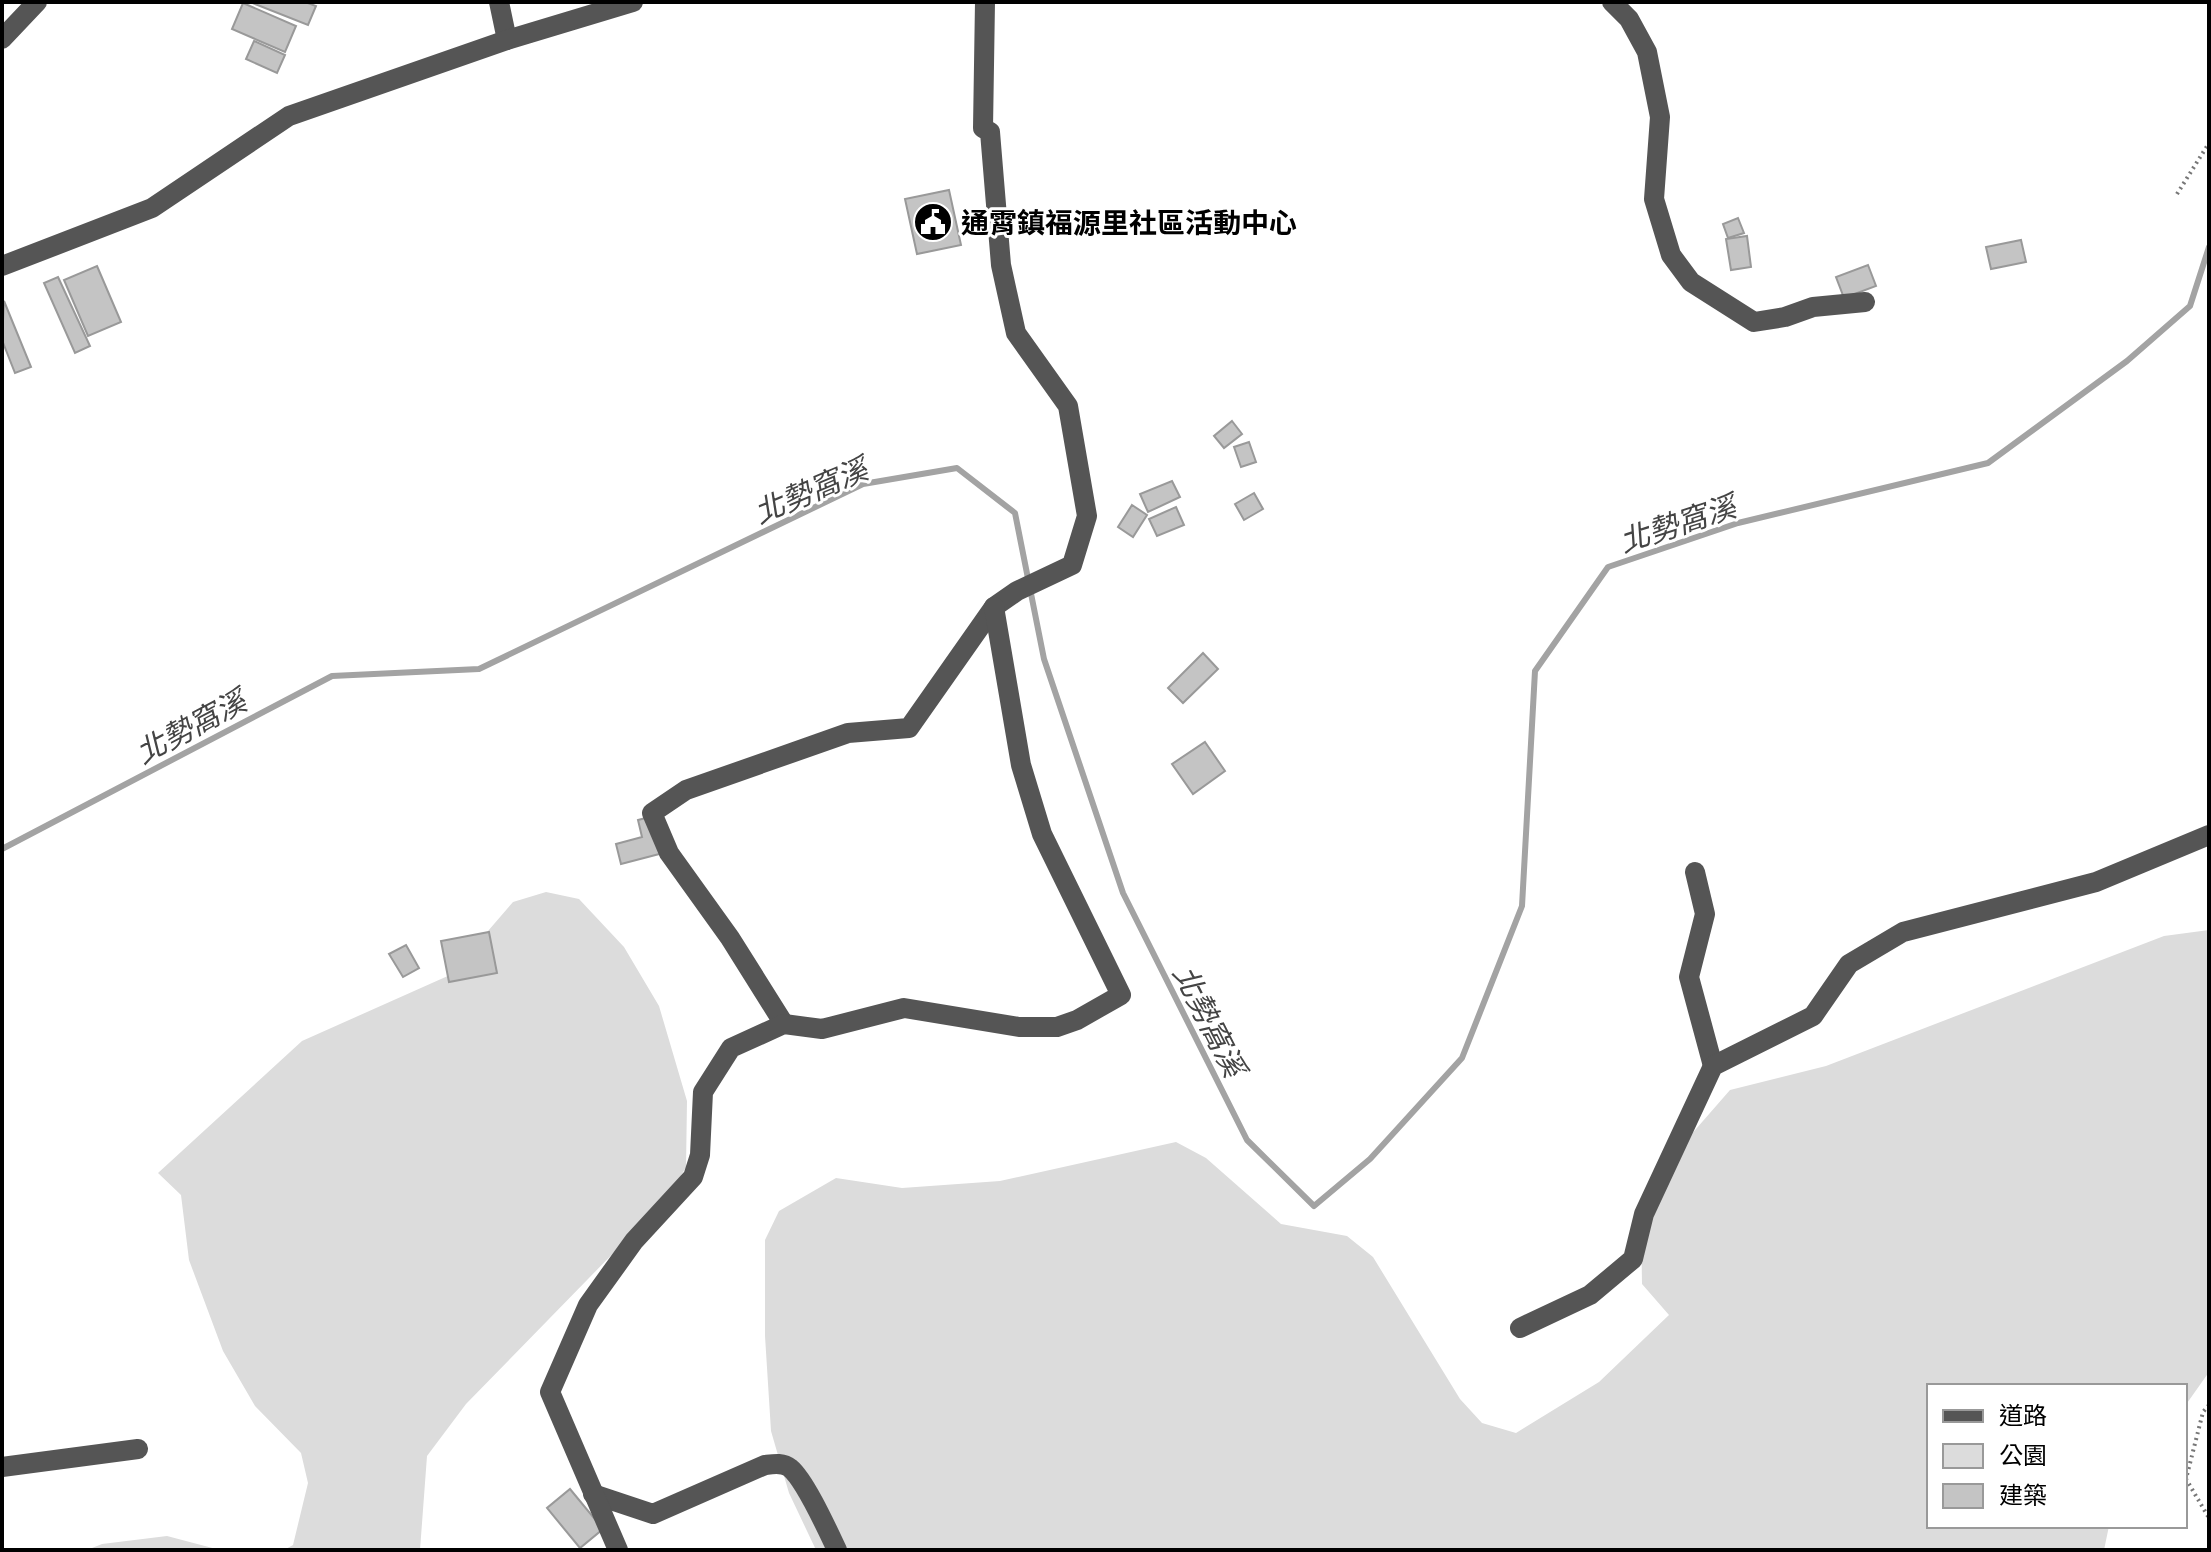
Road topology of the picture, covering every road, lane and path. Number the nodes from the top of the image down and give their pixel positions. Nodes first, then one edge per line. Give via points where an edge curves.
1 (37, 2) edge
2 (499, 2) edge
3 (633, 2) edge
4 (985, 2) edge
5 (1612, 2) edge
6 (2, 39) edge
7 (507, 40) junction
8 (2209, 143) edge
9 (2177, 194) dead end
10 (2, 266) edge
11 (1865, 302) dead end
12 (994, 607) junction
13 (2209, 835) edge
14 (1695, 872) dead end
15 (784, 1024) junction
16 (1713, 1066) junction
17 (1520, 1328) dead end
18 (2209, 1405) edge
19 (138, 1449) dead end
20 (2, 1467) edge
21 (2187, 1475) edge
22 (2187, 1481) edge
23 (593, 1494) junction
24 (2209, 1518) edge
25 (618, 1550) edge
26 (837, 1550) edge

1 - 6 street
2 - 7 street
3 - 7 street
4 - 12 street via 983,128 990,132 1001,265 1016,333 1068,406 1087,516 1072,565
5 - 11 street via 1629,19 1647,52 1660,117 1654,199 1678,267 1691,282 1754,322 1813,307
7 - 10 street via 289,116 152,208
8 - 9 path
12 - 15 street via 909,728 848,733 686,790 652,813 669,853
12 - 15 street via 1021,765 1042,834 1121,995 1057,1027 1019,1027 904,1008 822,1029
13 - 16 street via 2096,882 1903,932 1849,964 1813,1016
14 - 16 street via 1705,914 1689,977
15 - 23 street via 731,1048 703,1092 700,1155 693,1177 634,1241 588,1305 550,1392
16 - 17 street via 1644,1214 1633,1259 1590,1295
18 - 21 path
19 - 20 street
22 - 24 path
23 - 25 street
23 - 26 street via 653,1514 765,1465 779,1464 790,1467

